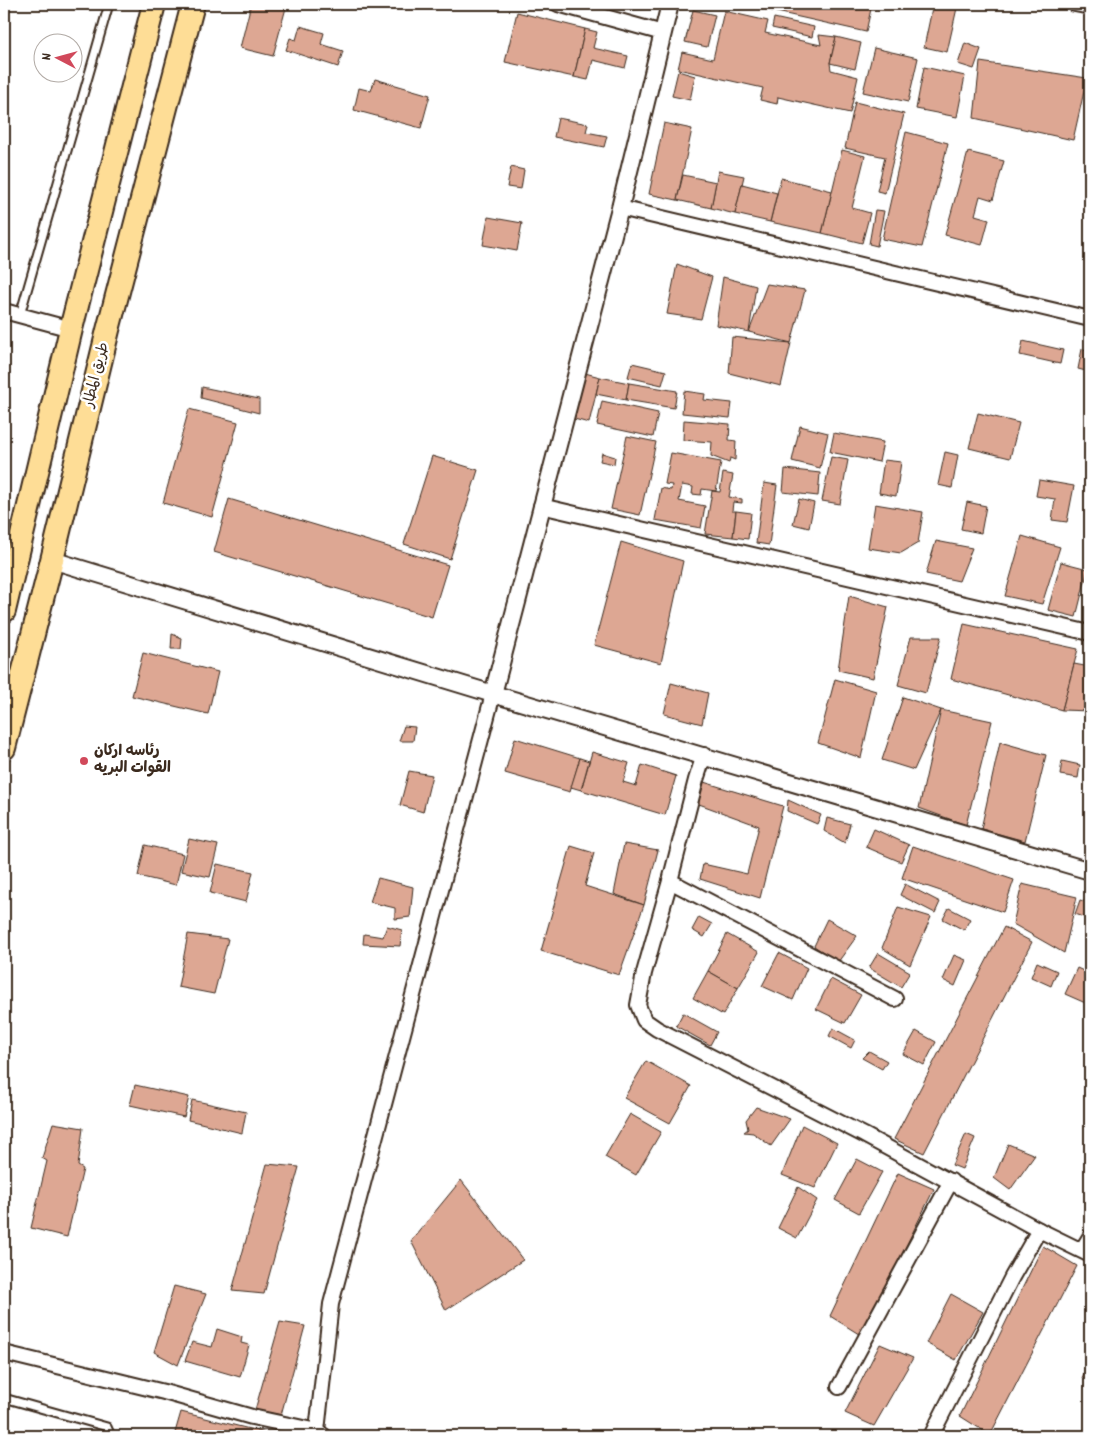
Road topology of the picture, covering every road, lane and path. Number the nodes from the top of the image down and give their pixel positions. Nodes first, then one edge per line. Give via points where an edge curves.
1 (109, 4) edge
2 (154, 4) edge
3 (193, 4) edge
4 (558, 4) edge
5 (670, 4) edge
6 (1075, 4) edge
7 (1090, 7) edge
8 (663, 33) junction
9 (620, 208) junction
10 (4, 311) edge
11 (20, 315) junction
12 (1090, 319) edge
13 (71, 329) junction
14 (541, 506) junction
15 (52, 560) junction
16 (4, 611) edge
17 (1090, 633) edge
18 (493, 694) junction
19 (4, 748) edge
20 (704, 755) junction
21 (1090, 871) edge
22 (670, 881) junction
23 (895, 999) dead end
24 (951, 1181) junction
25 (1039, 1230) junction
26 (1090, 1237) edge
27 (1086, 1253) edge
28 (4, 1353) edge
29 (840, 1387) dead end
30 (4, 1398) edge
31 (321, 1434) edge
32 (111, 1436) edge
33 (931, 1436) edge

1 - 11 lane
2 - 13 highway
3 - 15 highway, طريق المطار
4 - 8 street
5 - 8 street
6 - 7 street
8 - 9 street
9 - 12 street
9 - 14 street
10 - 11 street
11 - 13 street
13 - 16 highway
14 - 17 street
14 - 18 street
15 - 18 street
15 - 19 highway, طريق المطار
18 - 20 street
18 - 31 street via 331,1304
20 - 21 street
20 - 22 street
22 - 23 street
22 - 24 street via 638,1005 644,1020
24 - 25 street
24 - 29 street
25 - 27 street
25 - 33 street
26 - 27 street
28 - 31 street
30 - 32 lane via 107,1427

